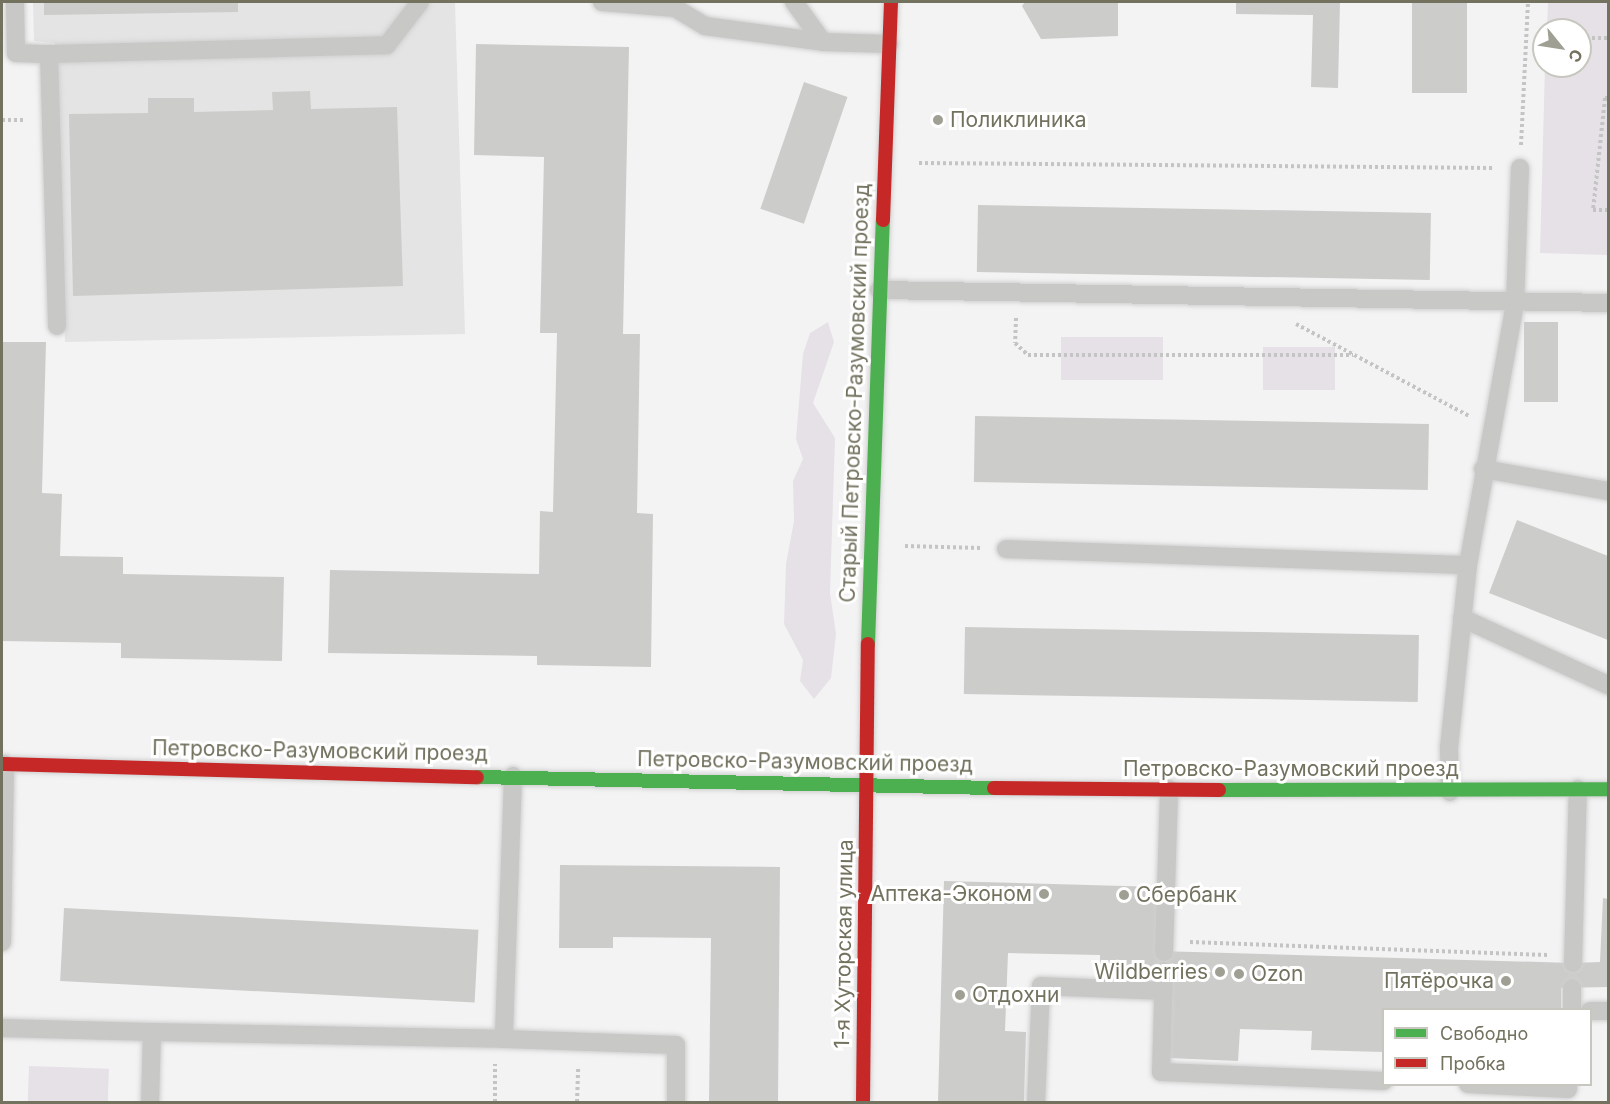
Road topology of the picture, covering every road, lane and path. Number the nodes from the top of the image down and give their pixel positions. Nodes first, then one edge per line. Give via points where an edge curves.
1 (15, 2) edge
2 (420, 2) edge
3 (602, 2) edge
4 (794, 2) edge
5 (891, 2) edge
6 (1528, 2) edge
7 (1592, 38) edge
8 (1608, 38) edge
9 (823, 42) junction
10 (889, 44) junction
11 (49, 54) junction
12 (1608, 98) edge
13 (883, 162) junction
14 (1520, 168) junction
15 (1608, 210) edge
16 (879, 290) junction
17 (1017, 294) junction
18 (1608, 303) edge
19 (1515, 304) junction
20 (1286, 319) dead end
21 (57, 326) dead end
22 (1353, 355) junction
23 (1491, 428) junction
24 (1483, 469) junction
25 (1608, 491) edge
26 (870, 544) junction
27 (1006, 549) joint
28 (1468, 565) junction
29 (1462, 618) junction
30 (1608, 685) edge
31 (4, 764) edge
32 (513, 776) junction
33 (864, 787) junction
34 (1170, 789) junction
35 (1578, 789) junction
36 (1608, 789) edge
37 (1450, 792) junction
38 (2, 942) edge
39 (1165, 947) joint
40 (1572, 960) joint
41 (1164, 971) dead end
42 (1572, 988) dead end
43 (1163, 991) junction
44 (1572, 1008) edge
45 (1592, 1011) edge
46 (1608, 1011) edge
47 (2, 1028) edge
48 (152, 1032) junction
49 (500, 1039) junction
50 (578, 1041) junction
51 (1382, 1081) edge
52 (1508, 1086) edge
53 (1569, 1086) edge
54 (150, 1102) edge
55 (495, 1102) edge
56 (578, 1102) edge
57 (676, 1102) edge
58 (863, 1102) edge
59 (1036, 1102) edge

1 - 11 lane via 16,53
2 - 11 lane via 387,45
3 - 9 lane via 675,8 705,26
4 - 9 lane
5 - 10 street, Старый Петровско-Разумовский проезд
6 - 14 path
7 - 8 path
9 - 10 lane
10 - 13 street, Старый Петровско-Разумовский проезд
11 - 21 lane
12 - 15 path via 1593,210
13 - 14 path
13 - 16 street, Старый Петровско-Разумовский проезд
14 - 19 lane
16 - 17 lane
16 - 26 street, Старый Петровско-Разумовский проезд
17 - 19 lane
17 - 22 path via 1015,343 1028,355
18 - 19 lane
19 - 23 lane
20 - 22 path
22 - 23 path
23 - 24 lane
24 - 25 lane
24 - 28 lane
26 - 27 path
26 - 33 street, Старый Петровско-Разумовский проезд
27 - 28 lane
28 - 29 lane
29 - 30 lane
29 - 37 lane via 1449,748
31 - 32 street, Петровско-Разумовский проезд
31 - 38 lane
32 - 33 street, Петровско-Разумовский проезд
32 - 49 lane
33 - 34 street, Петровско-Разумовский проезд
33 - 58 street, 1-я Хуторская улица via 867,848
34 - 37 street, Петровско-Разумовский проезд
34 - 39 lane
35 - 36 street, Петровско-Разумовский проезд
35 - 37 street, Петровско-Разумовский проезд
35 - 40 lane
39 - 40 path
41 - 43 lane
42 - 44 lane
43 - 51 lane via 1161,1072
43 - 59 lane via 1041,987
45 - 46 lane
47 - 48 lane
48 - 49 lane
48 - 54 lane
49 - 50 lane
49 - 55 path
50 - 56 path
50 - 57 lane via 676,1045
52 - 53 lane via 1568,1089

